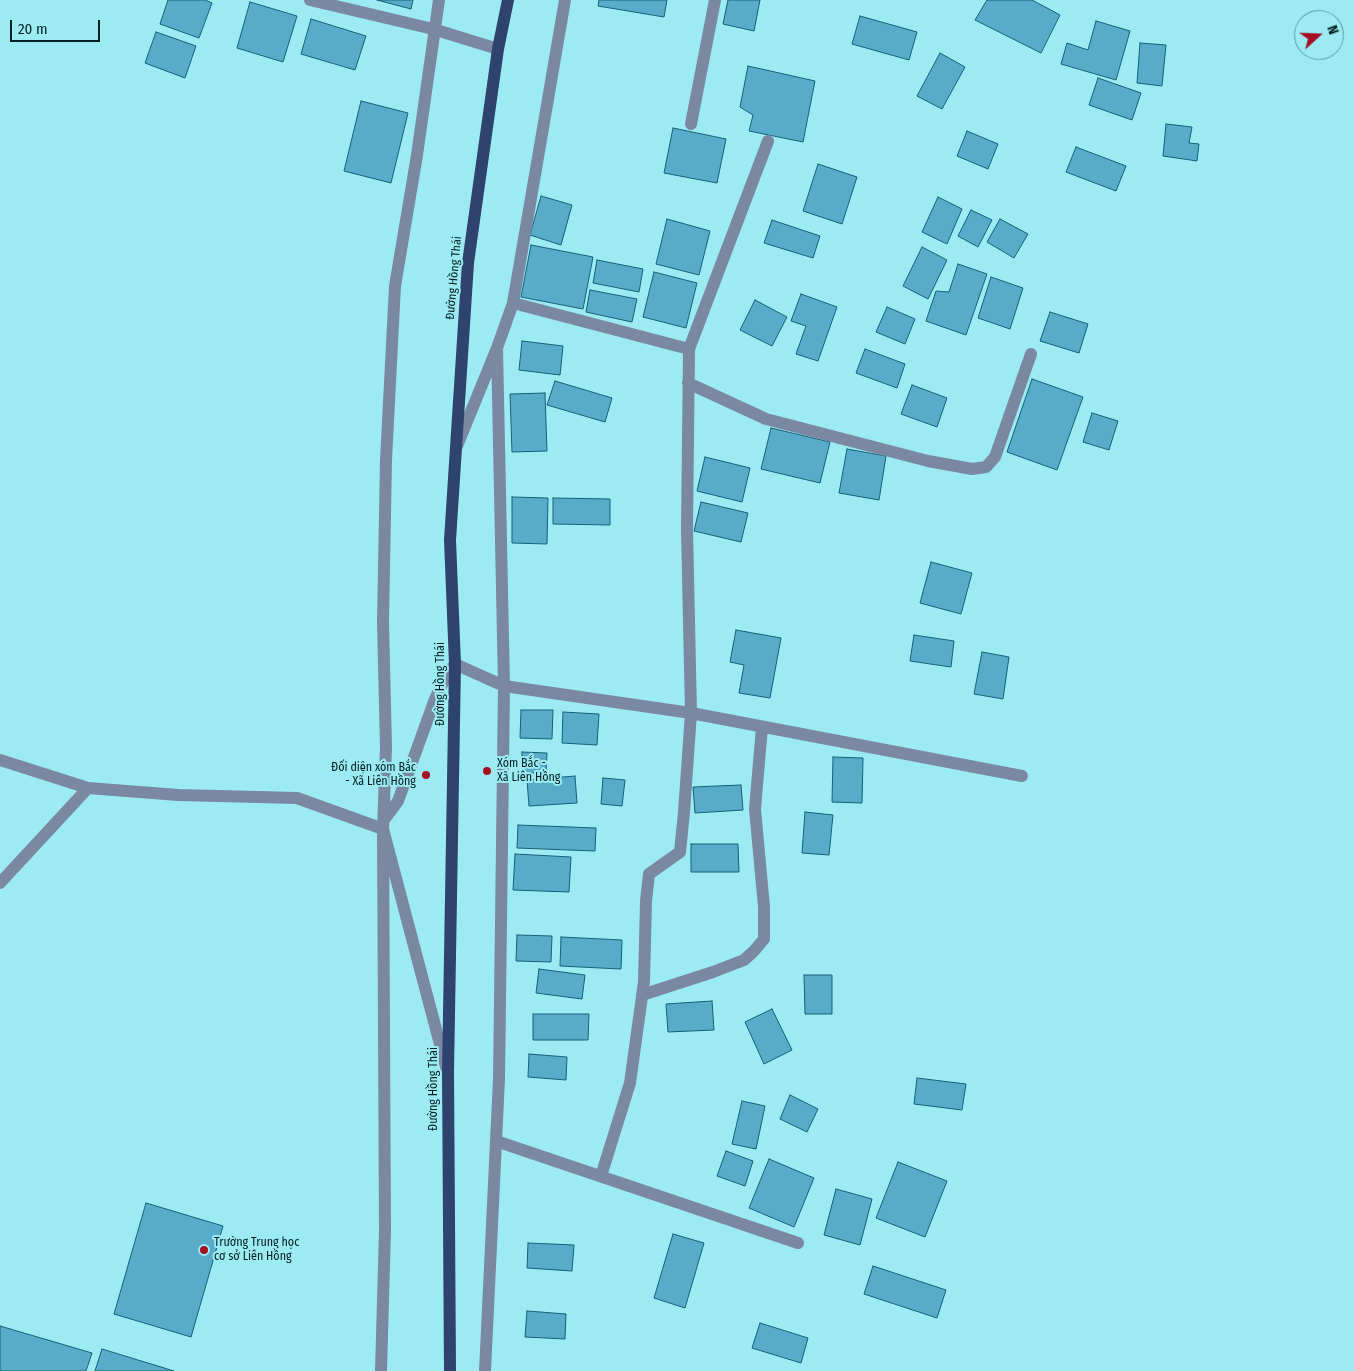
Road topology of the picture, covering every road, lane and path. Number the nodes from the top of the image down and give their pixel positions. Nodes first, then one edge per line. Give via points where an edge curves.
1 (310, 0) edge
2 (439, 0) edge
3 (508, 0) edge
4 (565, 0) edge
5 (715, 0) edge
6 (433, 29) junction
7 (498, 49) junction
8 (691, 124) dead end
9 (768, 141) dead end
10 (512, 304) junction
11 (497, 348) junction
12 (689, 350) junction
13 (1031, 354) dead end
14 (688, 383) junction
15 (455, 450) junction
16 (455, 664) junction
17 (504, 686) junction
18 (691, 713) junction
19 (762, 727) junction
20 (0, 760) edge
21 (1022, 776) dead end
22 (88, 788) junction
23 (384, 825) junction
24 (0, 883) edge
25 (642, 995) junction
26 (448, 1072) junction
27 (496, 1141) junction
28 (601, 1176) junction
29 (798, 1243) dead end
30 (381, 1371) edge
31 (450, 1371) edge
32 (485, 1371) edge

1 - 6 street
2 - 6 street
3 - 7 main road, Đường Hồng Thái
4 - 10 street
5 - 8 street
6 - 7 street
6 - 23 street via 417,155 395,286 382,622 386,748
7 - 15 main road, Đường Hồng Thái via 468,263
9 - 12 street
10 - 11 street
10 - 12 street
11 - 15 street
11 - 17 street
12 - 14 street
13 - 14 street via 995,457 986,467 972,469 928,461 766,419
14 - 18 street
15 - 16 main road, Đường Hồng Thái via 450,540
16 - 17 street
16 - 23 street via 435,699 398,801
16 - 26 main road, Đường Hồng Thái
17 - 18 street
17 - 27 street
18 - 19 street
18 - 25 street via 680,852 649,874
19 - 21 street
19 - 25 street via 755,809 764,939 744,960
20 - 22 street
22 - 23 street via 178,795 297,798
22 - 24 street
23 - 26 street
23 - 30 street via 385,1230
25 - 28 street via 630,1083
26 - 31 main road, Đường Hồng Thái
27 - 28 street
27 - 32 street
28 - 29 street

